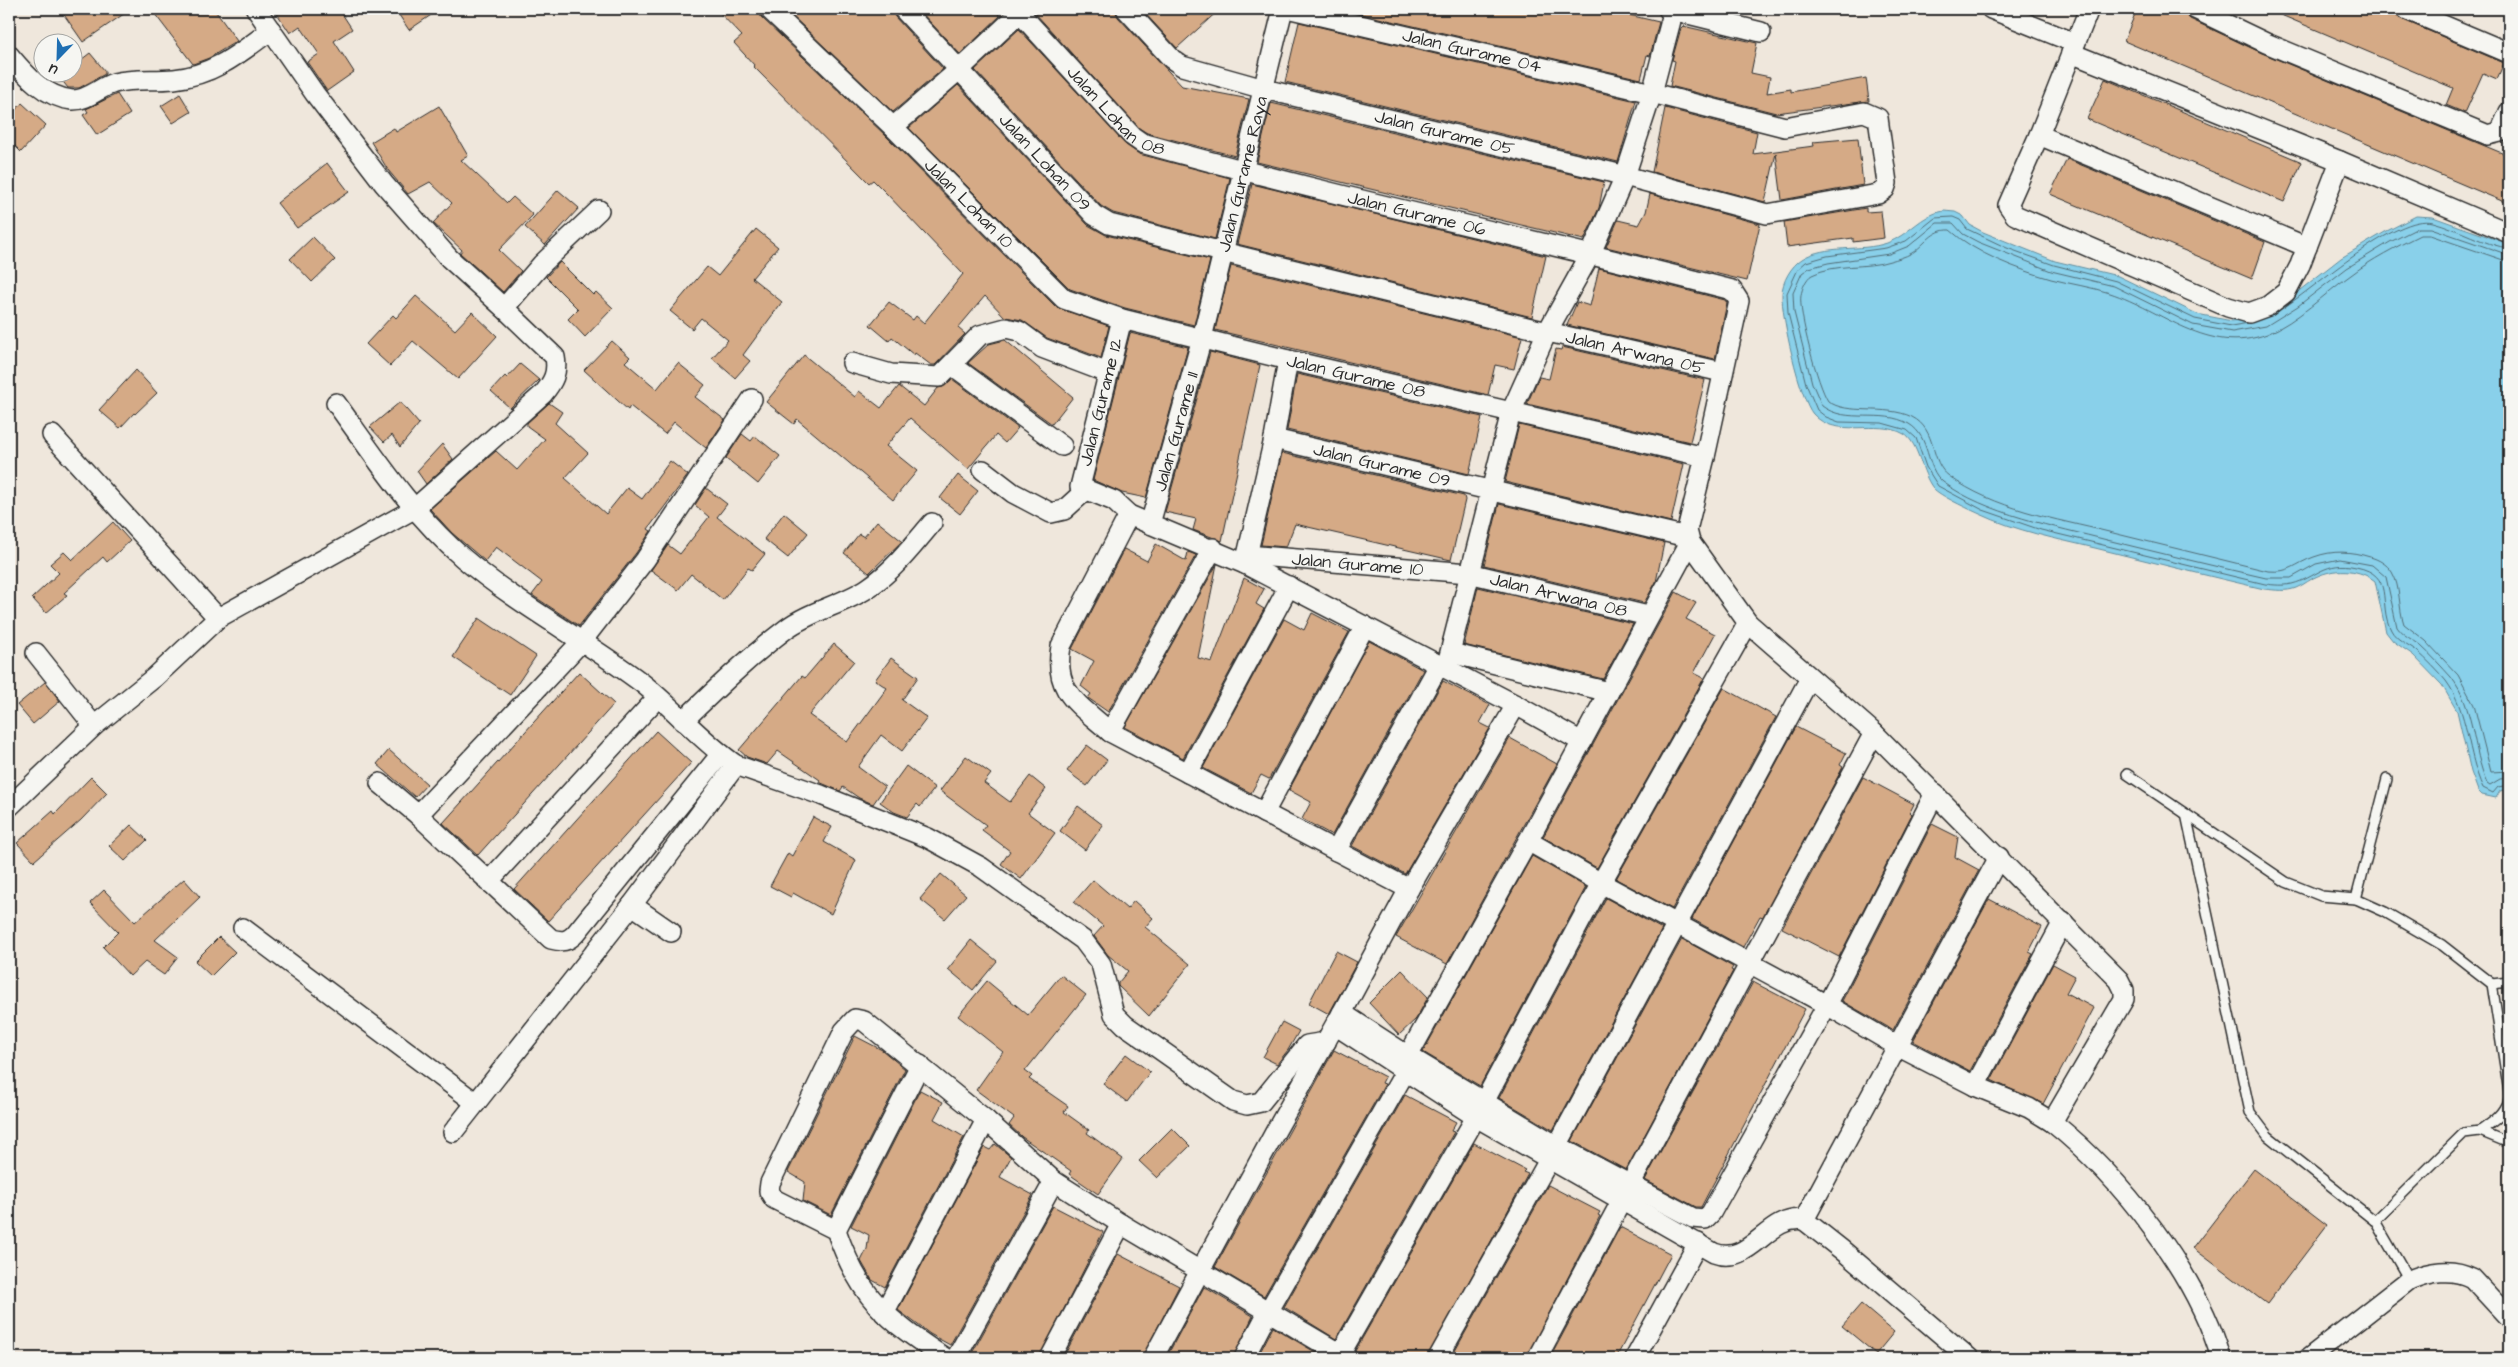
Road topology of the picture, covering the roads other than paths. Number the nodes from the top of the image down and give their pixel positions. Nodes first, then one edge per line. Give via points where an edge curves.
1 (256, 9) edge
2 (769, 9) edge
3 (904, 9) edge
4 (1126, 9) edge
5 (1283, 9) edge
6 (1292, 9) edge
7 (1672, 9) edge
8 (1991, 9) edge
9 (2089, 9) edge
10 (2194, 9) edge
11 (2405, 9) edge
12 (1020, 10) edge
13 (271, 30) junction
14 (1761, 32) dead end
15 (2073, 48) junction
16 (2509, 53) edge
17 (9, 54) edge
18 (960, 69) junction
19 (1264, 89) junction
20 (1652, 93) junction
21 (2509, 112) edge
22 (893, 127) junction
23 (2039, 135) junction
24 (2340, 161) junction
25 (1242, 171) junction
26 (1625, 176) junction
27 (599, 210) dead end
28 (2509, 233) edge
29 (2307, 247) junction
30 (1224, 251) junction
31 (1591, 253) junction
32 (504, 308) junction
33 (1122, 319) junction
34 (1548, 332) junction
35 (1202, 338) junction
36 (1288, 360) junction
37 (852, 363) dead end
38 (952, 365) junction
39 (1108, 372) junction
40 (1722, 372) junction
41 (752, 400) dead end
42 (336, 403) dead end
43 (1511, 412) junction
44 (52, 435) dead end
45 (1274, 439) junction
46 (1062, 446) dead end
47 (1705, 457) junction
48 (983, 470) dead end
49 (1083, 488) junction
50 (1490, 490) junction
51 (414, 510) junction
52 (1129, 515) junction
53 (932, 523) dead end
54 (1150, 524) junction
55 (1688, 540) junction
56 (1213, 548) junction
57 (1246, 559) junction
58 (1469, 573) junction
59 (1289, 586) junction
60 (1648, 616) junction
61 (218, 618) junction
62 (1748, 623) junction
63 (1364, 626) junction
64 (582, 641) junction
65 (36, 653) dead end
66 (1445, 662) junction
67 (1810, 678) junction
68 (1609, 692) junction
69 (658, 697) junction
70 (1516, 705) junction
71 (682, 721) junction
72 (94, 726) junction
73 (1110, 732) junction
74 (1874, 734) junction
75 (1582, 742) junction
76 (728, 760) junction
77 (1188, 773) junction
78 (2127, 774) dead end
79 (2387, 779) dead end
80 (380, 783) dead end
81 (1935, 793) junction
82 (9, 807) edge
83 (1264, 813) junction
84 (2186, 814) junction
85 (418, 815) junction
86 (1528, 841) junction
87 (1336, 851) junction
88 (1999, 857) junction
89 (488, 882) junction
90 (1601, 883) junction
91 (1409, 889) junction
92 (2356, 899) junction
93 (632, 905) junction
94 (2063, 922) junction
95 (1679, 924) junction
96 (243, 928) dead end
97 (671, 932) dead end
98 (1752, 964) junction
99 (2509, 982) edge
100 (2492, 984) junction
101 (1827, 1005) junction
102 (1339, 1019) junction
103 (1326, 1042) junction
104 (1899, 1047) junction
105 (1407, 1064) junction
106 (920, 1065) junction
107 (1975, 1086) junction
108 (2509, 1092) edge
109 (2509, 1100) edge
110 (476, 1103) junction
111 (1480, 1109) junction
112 (986, 1120) junction
113 (2052, 1122) junction
114 (2480, 1131) junction
115 (453, 1132) dead end
116 (2509, 1143) edge
117 (1553, 1153) junction
118 (1054, 1181) junction
119 (1625, 1193) junction
120 (1804, 1220) junction
121 (2376, 1221) junction
122 (1120, 1224) junction
123 (836, 1230) junction
124 (1698, 1243) junction
125 (1199, 1271) junction
126 (2409, 1280) junction
127 (1268, 1312) junction
128 (884, 1313) junction
129 (2509, 1318) edge
130 (1342, 1357) edge
131 (945, 1358) edge
132 (956, 1358) edge
133 (1050, 1358) edge
134 (1153, 1358) edge
135 (1244, 1358) edge
136 (1438, 1358) edge
137 (1537, 1358) edge
138 (1635, 1358) edge
139 (1969, 1358) edge
140 (2221, 1358) edge
141 (2310, 1358) edge

1 - 13 street
2 - 22 street, Jalan Lohan 10
3 - 18 street, Jalan Lohan 09
4 - 19 street, Jalan Gurame 05 via 1182,66
5 - 19 street, Jalan Gurame Raya
6 - 20 street, Jalan Gurame 04
7 - 14 street
7 - 20 street
8 - 15 street
9 - 15 street
10 - 21 street via 2266,43 2488,135 2500,132
11 - 16 street
12 - 18 street
12 - 25 street, Jalan Lohan 08 via 1136,139
13 - 17 street via 230,60 203,74 119,82 73,100 54,95 31,81
13 - 32 street via 314,94 384,184 449,258
15 - 23 street
15 - 24 street
18 - 22 street
18 - 30 street, Jalan Lohan 09 via 1102,221
19 - 25 street, Jalan Gurame Raya
19 - 26 street, Jalan Gurame 05
20 - 26 street
20 - 26 street, Jalan Gurame 04 via 1785,127 1864,112 1872,114 1878,118 1887,183 1878,194 1767,214
22 - 33 street, Jalan Lohan 10 via 1059,296
23 - 29 street
23 - 29 street via 2008,205 2015,215 2219,303 2249,313 2268,306 2286,292
24 - 28 street
24 - 29 street
25 - 30 street, Jalan Gurame Raya
25 - 31 street, Jalan Gurame 06
26 - 31 street
27 - 32 street via 542,264
30 - 34 street, Jalan Lohan 09
30 - 35 street, Jalan Gurame Raya
31 - 34 street
31 - 40 street, Jalan Gurame 06 via 1732,290 1739,301
32 - 51 street via 555,357 555,377 543,394
33 - 35 street, Jalan Lohan 10
33 - 39 street, Jalan Gurame 12
34 - 40 street, Jalan Arwana 05
34 - 43 street
35 - 36 street, Jalan Gurame 08
35 - 54 street, Jalan Gurame 11
36 - 43 street, Jalan Gurame 08
36 - 45 street
37 - 38 street via 891,374 934,378
38 - 39 street via 980,335 1006,328 1019,331 1042,348
38 - 46 street
39 - 49 street, Jalan Gurame 12
40 - 47 street, Jalan Gurame 06
41 - 64 street via 645,560
42 - 51 street
43 - 47 street, Jalan Gurame 08
43 - 50 street
44 - 61 street
45 - 50 street, Jalan Gurame 09
45 - 57 street
47 - 55 street, Jalan Gurame 06
48 - 49 street via 1013,493 1051,513 1064,510
49 - 52 street via 1114,501
50 - 55 street, Jalan Gurame 09
50 - 58 street
51 - 61 street
51 - 64 street via 462,557 538,614
52 - 54 street
52 - 73 street via 1060,646 1058,661 1065,689
53 - 71 street via 901,560 868,588 787,628
54 - 56 street
55 - 60 street, Jalan Gurame 06
55 - 62 street
56 - 57 street
56 - 73 street
57 - 58 street, Jalan Gurame 10
57 - 59 street
58 - 60 street, Jalan Arwana 08
58 - 66 street
59 - 63 street
59 - 77 street
60 - 68 street, Jalan Gurame 06
61 - 72 street
62 - 67 street
62 - 90 street
63 - 66 street
63 - 83 street
64 - 69 street
64 - 85 street
65 - 72 street
66 - 68 street
66 - 70 street
66 - 87 street
67 - 74 street
67 - 95 street
68 - 75 street, Jalan Gurame 06
69 - 71 street
69 - 89 street
70 - 75 street
70 - 91 street
71 - 76 street
72 - 82 street
73 - 77 street
74 - 81 street
74 - 98 street
75 - 86 street, Jalan Gurame 06
76 - 89 street via 570,939 562,942 551,939
76 - 93 street
76 - 103 street via 928,838 981,867 1083,940 1101,964 1114,1014 1233,1101 1247,1105 1261,1102 1307,1045
77 - 83 street
78 - 84 lane
79 - 92 lane
80 - 85 street
81 - 88 street
81 - 101 street
83 - 87 street
84 - 92 lane via 2286,882 2321,896
84 - 121 lane via 2250,1112 2268,1136
85 - 89 street
86 - 90 street
86 - 105 street, Jalan Gurame 06
87 - 91 street
88 - 94 street
88 - 104 street
90 - 95 street
90 - 111 street
91 - 102 street
92 - 100 lane via 2442,945
93 - 97 street
93 - 110 street
94 - 107 street
94 - 113 street via 2119,980 2124,999
95 - 98 street
95 - 117 street
96 - 110 street
98 - 101 street
98 - 119 street
99 - 100 lane
100 - 108 lane
101 - 104 street
101 - 119 street via 1708,1217 1697,1219
102 - 103 street
102 - 105 street
103 - 125 street
104 - 107 street
104 - 120 street
105 - 111 street
105 - 127 street, Jalan Gurame 06
106 - 112 street
106 - 123 street
106 - 123 street via 864,1021 855,1019 844,1031 770,1182 769,1191 774,1199
107 - 113 street via 2029,1108
109 - 114 lane via 2497,1119
110 - 115 street
111 - 117 street
111 - 130 street
112 - 118 street
112 - 128 street
113 - 140 street via 2091,1155 2172,1258 2203,1307
114 - 116 lane
114 - 121 lane via 2464,1133
117 - 119 street
117 - 136 street
118 - 122 street
118 - 132 street
119 - 124 street
119 - 137 street
120 - 124 street via 1783,1222 1740,1254 1731,1256 1714,1253
120 - 139 street
121 - 126 lane
122 - 125 street
122 - 133 street
123 - 128 street via 850,1268
124 - 138 street
125 - 127 street
125 - 134 street
126 - 129 street via 2438,1272 2465,1274
126 - 141 street
127 - 130 street
127 - 135 street, Jalan Gurame 06
128 - 131 street

